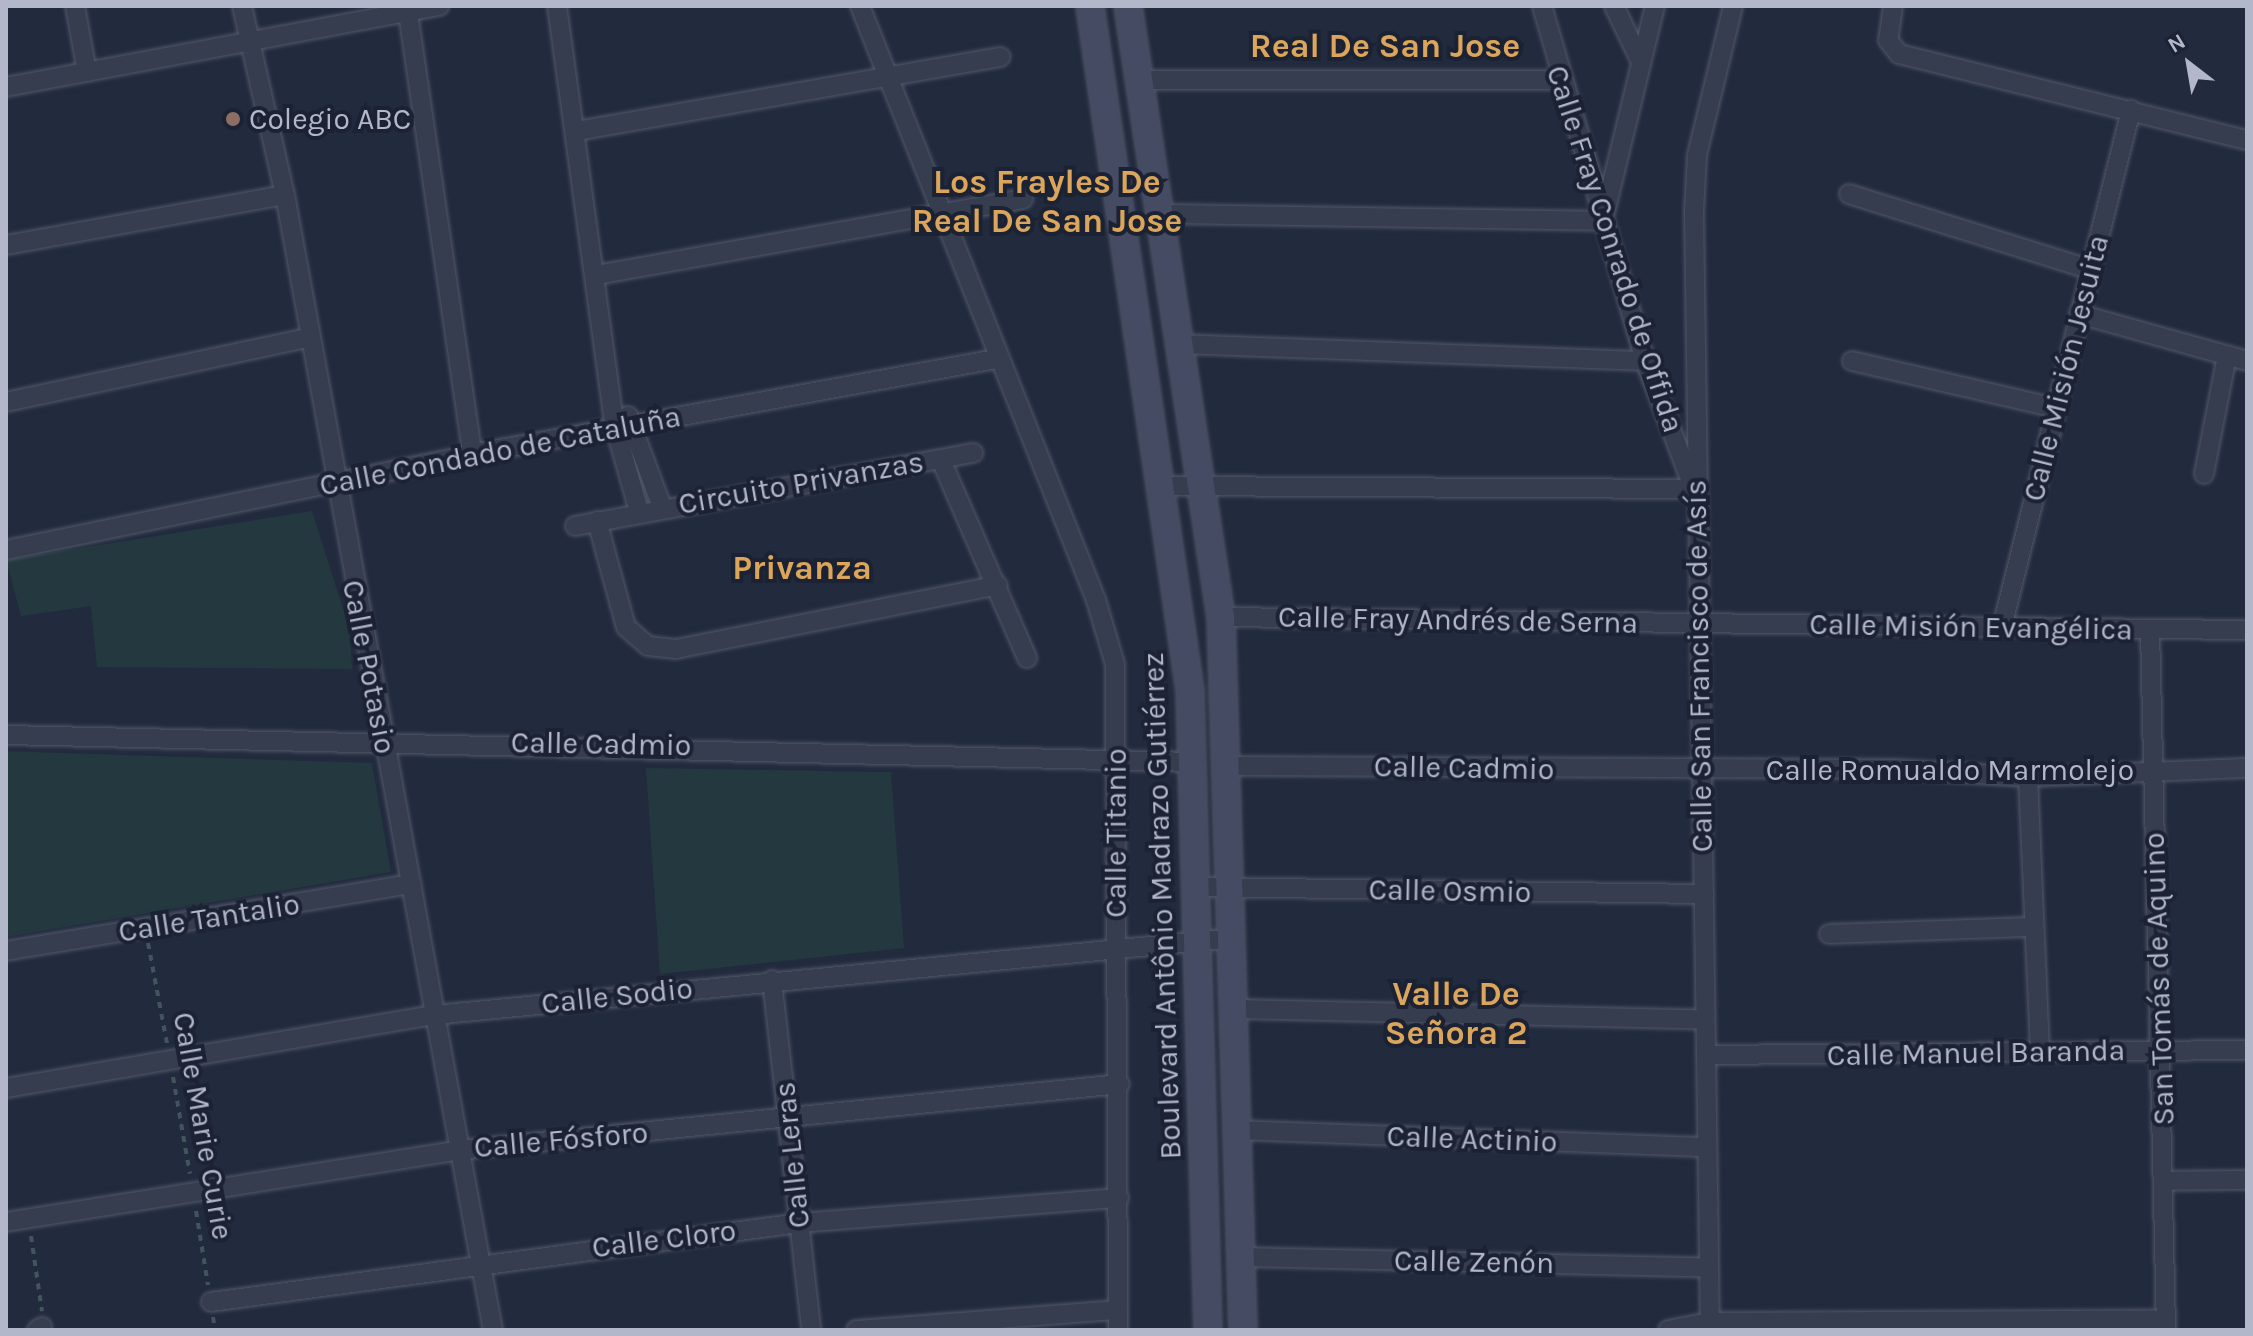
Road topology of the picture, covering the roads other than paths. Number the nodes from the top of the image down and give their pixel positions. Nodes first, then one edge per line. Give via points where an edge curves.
1 (75, 6) edge
2 (242, 6) edge
3 (439, 6) edge
4 (557, 6) edge
5 (860, 6) edge
6 (1090, 6) edge
7 (1128, 6) edge
8 (1542, 6) edge
9 (1614, 6) edge
10 (1655, 6) edge
11 (1733, 6) edge
12 (1893, 6) edge
13 (408, 9) edge
14 (254, 46) junction
15 (1001, 57) dead end
16 (1641, 62) junction
17 (87, 72) junction
18 (891, 74) junction
19 (1140, 80) junction
20 (1559, 80) junction
21 (6, 87) edge
22 (2131, 110) junction
23 (576, 131) junction
24 (2247, 140) edge
25 (1849, 194) dead end
26 (285, 195) junction
27 (1023, 199) dead end
28 (941, 214) junction
29 (1163, 214) junction
30 (1603, 221) junction
31 (6, 245) edge
32 (2088, 269) junction
33 (596, 275) junction
34 (2079, 314) junction
35 (306, 338) junction
36 (1180, 344) junction
37 (2227, 356) junction
38 (996, 359) junction
39 (1645, 361) junction
40 (1852, 361) dead end
41 (2247, 361) edge
42 (6, 402) edge
43 (2056, 408) junction
44 (624, 425) junction
45 (973, 453) dead end
46 (472, 454) junction
47 (941, 460) junction
48 (2204, 474) dead end
49 (333, 484) junction
50 (1201, 484) junction
51 (1164, 486) junction
52 (1694, 489) junction
53 (662, 507) junction
54 (639, 511) junction
55 (597, 521) junction
56 (575, 526) dead end
57 (6, 550) edge
58 (998, 585) junction
59 (1221, 617) junction
60 (1696, 623) junction
61 (2002, 627) junction
62 (2150, 629) junction
63 (2247, 630) edge
64 (1027, 658) dead end
65 (6, 735) edge
66 (383, 738) junction
67 (1117, 761) junction
68 (1196, 762) junction
69 (1227, 766) junction
70 (2247, 768) edge
71 (1700, 770) junction
72 (2153, 770) junction
73 (2028, 777) junction
74 (411, 884) junction
75 (1197, 887) junction
76 (1230, 888) junction
77 (1704, 894) junction
78 (2034, 927) junction
79 (1829, 934) dead end
80 (1198, 938) junction
81 (1233, 938) junction
82 (1116, 946) junction
83 (6, 951) edge
84 (772, 980) junction
85 (1235, 1009) junction
86 (434, 1015) junction
87 (1705, 1020) junction
88 (2247, 1050) edge
89 (2163, 1051) junction
90 (2040, 1053) junction
91 (1706, 1055) junction
92 (1120, 1084) junction
93 (6, 1088) edge
94 (788, 1119) junction
95 (1237, 1130) junction
96 (1707, 1147) junction
97 (459, 1150) junction
98 (2247, 1180) edge
99 (2163, 1181) junction
100 (1119, 1198) junction
101 (6, 1222) edge
102 (799, 1223) junction
103 (1240, 1257) junction
104 (482, 1261) junction
105 (1709, 1268) junction
106 (211, 1302) road end
107 (1118, 1310) junction
108 (2166, 1325) edge
109 (1710, 1326) edge
110 (493, 1330) edge
111 (811, 1330) edge
112 (856, 1330) edge
113 (1118, 1330) edge
114 (1208, 1330) edge
115 (1243, 1330) edge
116 (1668, 1330) edge

1 - 17 street
2 - 14 street, Calle Potasio
3 - 13 street
4 - 23 street
5 - 18 street, Calle Titanio
6 - 51 street, Boulevard Antônio Madrazo Gutiérrez
7 - 19 street
8 - 20 street, Calle Fray Conrado de Offida
9 - 16 street
10 - 16 street
11 - 52 street, Calle San Francisco de Asís via 1697,155
12 - 22 street via 1888,40 1899,54
13 - 14 street
13 - 46 street
14 - 17 street
14 - 26 street, Calle Potasio
15 - 18 street
16 - 30 street
17 - 21 street
18 - 23 street
18 - 28 street, Calle Titanio
19 - 20 street
19 - 29 street
20 - 30 street, Calle Fray Conrado de Offida
22 - 24 street
22 - 32 street, Calle Misión Jesuita
23 - 33 street
25 - 32 street
26 - 31 street
26 - 35 street, Calle Potasio
27 - 28 street
28 - 33 street
28 - 38 street, Calle Titanio
29 - 30 street
29 - 36 street
30 - 39 street, Calle Fray Conrado de Offida
32 - 34 street, Calle Misión Jesuita
33 - 44 street
34 - 37 street
34 - 43 street, Calle Misión Jesuita
35 - 42 street
35 - 49 street, Calle Potasio
36 - 39 street
36 - 50 street
37 - 41 street
37 - 48 street
38 - 44 street, Calle Condado de Cataluña
38 - 67 street, Calle Titanio via 1109,636
39 - 52 street, Calle Fray Conrado de Offida
40 - 43 street
43 - 61 street, Calle Misión Jesuita
44 - 46 street, Calle Condado de Cataluña
44 - 53 street, Circuito Privanzas
44 - 54 street, Circuito Privanzas
45 - 47 street, Circuito Privanzas
46 - 49 street, Calle Condado de Cataluña
47 - 53 street, Circuito Privanzas
47 - 58 street, Circuito Privanzas
49 - 57 street, Calle Condado de Cataluña
49 - 66 street, Calle Potasio
50 - 51 street
50 - 52 street
50 - 59 street
51 - 68 street, Boulevard Antônio Madrazo Gutiérrez
52 - 60 street, Calle San Francisco de Asís
53 - 54 street, Circuito Privanzas
54 - 55 street, Circuito Privanzas
55 - 56 street, Circuito Privanzas
55 - 58 street via 621,615 632,636 648,646 676,649
58 - 64 street, Circuito Privanzas
59 - 60 street, Calle Fray Andrés de Serna
59 - 69 street
60 - 61 street, Calle Misión Evangélica
60 - 71 street, Calle San Francisco de Asís
61 - 62 street, Calle Misión Evangélica
62 - 63 street, Calle Misión Evangélica
62 - 72 street, San Tomás de Aquino
65 - 66 street, Calle Cadmio
66 - 67 street, Calle Cadmio
66 - 74 street, Calle Potasio
67 - 68 street, Calle Cadmio
67 - 82 street, Calle Titanio
68 - 75 street, Boulevard Antônio Madrazo Gutiérrez
69 - 71 street, Calle Cadmio
69 - 76 street
70 - 72 street, Calle Romualdo Marmolejo
71 - 73 street, Calle Romualdo Marmolejo
71 - 77 street, Calle San Francisco de Asís
72 - 73 street, Calle Romualdo Marmolejo
72 - 89 street, San Tomás de Aquino
73 - 78 street
74 - 83 street, Calle Tantalio
74 - 86 street, Calle Potasio
75 - 76 street, Calle Osmio
75 - 80 street, Boulevard Antônio Madrazo Gutiérrez
76 - 77 street, Calle Osmio
76 - 81 street
77 - 87 street, Calle San Francisco de Asís
78 - 79 street
78 - 90 street
80 - 81 street, Calle Sodio
80 - 82 street, Calle Sodio
80 - 114 street, Boulevard Antônio Madrazo Gutiérrez
81 - 85 street
82 - 84 street, Calle Sodio
82 - 92 street, Calle Titanio
84 - 86 street, Calle Sodio
84 - 94 street, Calle Leras
85 - 87 street
85 - 95 street
86 - 93 street, Calle Sodio
86 - 97 street, Calle Potasio
87 - 91 street, Calle San Francisco de Asís
88 - 89 street, Calle Manuel Baranda
89 - 90 street, Calle Manuel Baranda
89 - 99 street, San Tomás de Aquino
90 - 91 street, Calle Manuel Baranda
91 - 96 street, Calle San Francisco de Asís
92 - 94 street, Calle Fósforo
92 - 100 street, Calle Titanio
94 - 97 street, Calle Fósforo
94 - 102 street, Calle Leras
95 - 96 street, Calle Actinio
95 - 103 street
96 - 105 street, Calle San Francisco de Asís
97 - 101 street, Calle Fósforo
97 - 104 street, Calle Potasio
98 - 99 street
99 - 108 street, San Tomás de Aquino
100 - 102 street, Calle Cloro
100 - 107 street, Calle Titanio
102 - 104 street, Calle Cloro
102 - 111 street, Calle Leras
103 - 105 street, Calle Zenón
103 - 115 street
104 - 106 street, Calle Cloro
104 - 110 street, Calle Potasio
105 - 109 street, Calle San Francisco de Asís
107 - 112 street
107 - 113 street, Calle Titanio
108 - 109 street
109 - 116 street

